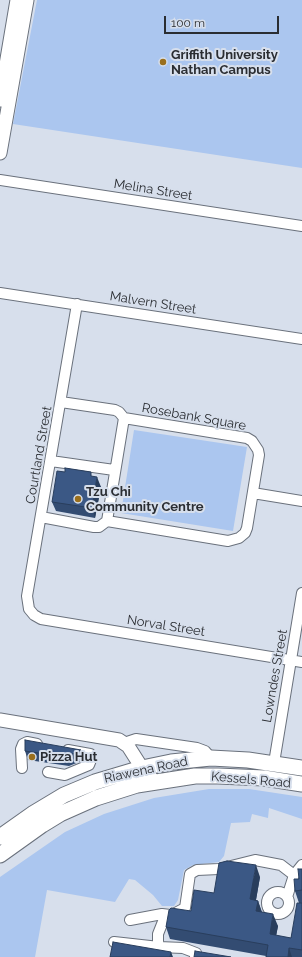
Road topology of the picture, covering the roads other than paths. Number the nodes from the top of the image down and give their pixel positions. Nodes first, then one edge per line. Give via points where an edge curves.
1 (17, 0) edge
2 (27, 0) edge
3 (0, 100) edge
4 (0, 153) edge
5 (0, 180) edge
6 (302, 226) edge
7 (0, 293) edge
8 (77, 304) junction
9 (302, 339) edge
10 (61, 402) junction
11 (124, 418) junction
12 (52, 461) junction
13 (114, 470) junction
14 (253, 493) junction
15 (302, 501) edge
16 (41, 517) junction
17 (106, 521) junction
18 (302, 593) edge
19 (29, 609) joint
20 (291, 660) junction
21 (302, 662) edge
22 (0, 720) edge
23 (124, 743) junction
24 (211, 758) junction
25 (274, 763) junction
26 (22, 768) dead end
27 (142, 768) junction
28 (302, 768) edge
29 (48, 772) dead end
30 (154, 781) junction
31 (302, 784) edge
32 (0, 837) edge
33 (0, 855) edge
34 (302, 865) edge
35 (294, 875) junction
36 (287, 897) dead end
37 (170, 915) junction
38 (130, 920) dead end
39 (114, 942) edge
40 (158, 947) junction
41 (197, 957) edge

1 - 3 main road
2 - 4 main road
5 - 6 street, Melina Street
7 - 8 street, Malvern Street
8 - 9 street, Malvern Street
8 - 10 street, Courtland Street
10 - 11 street, Rosebank Square via 115,410
10 - 12 street, Courtland Street
11 - 13 street, Rosebank Square
11 - 14 street, Rosebank Square via 247,438 252,441 259,456
12 - 13 street
12 - 16 street, Courtland Street
13 - 17 street, Rosebank Square
14 - 15 street
14 - 17 street, Rosebank Square via 247,528 233,541
16 - 17 street, Rosebank Square via 94,527 99,527
16 - 19 street, Courtland Street via 27,596
18 - 20 street, Lowndes Street
19 - 20 street, Norval Street via 41,619
20 - 21 street, Norval Street
20 - 25 street, Lowndes Street
22 - 23 main road, Kessels Road via 111,738
23 - 24 street, Kessels Road via 136,738 197,748 205,751
23 - 27 main road
24 - 25 highway, Kessels Road
24 - 27 highway, Riawena Road
25 - 28 highway, Kessels Road
26 - 29 street via 22,749 23,744 27,742 90,754 89,765 66,775
27 - 30 main road
27 - 32 highway, Riawena Road via 95,782 64,795
30 - 31 highway, Kessels Road via 195,776 226,776
30 - 33 highway, Riawena Road via 114,792 66,812 42,825
34 - 35 street
35 - 36 street
35 - 37 street via 281,865 255,860 220,869 197,870 190,874 185,908
37 - 38 street
37 - 40 street via 164,919 158,934
39 - 40 street
40 - 41 street via 183,948 196,953

